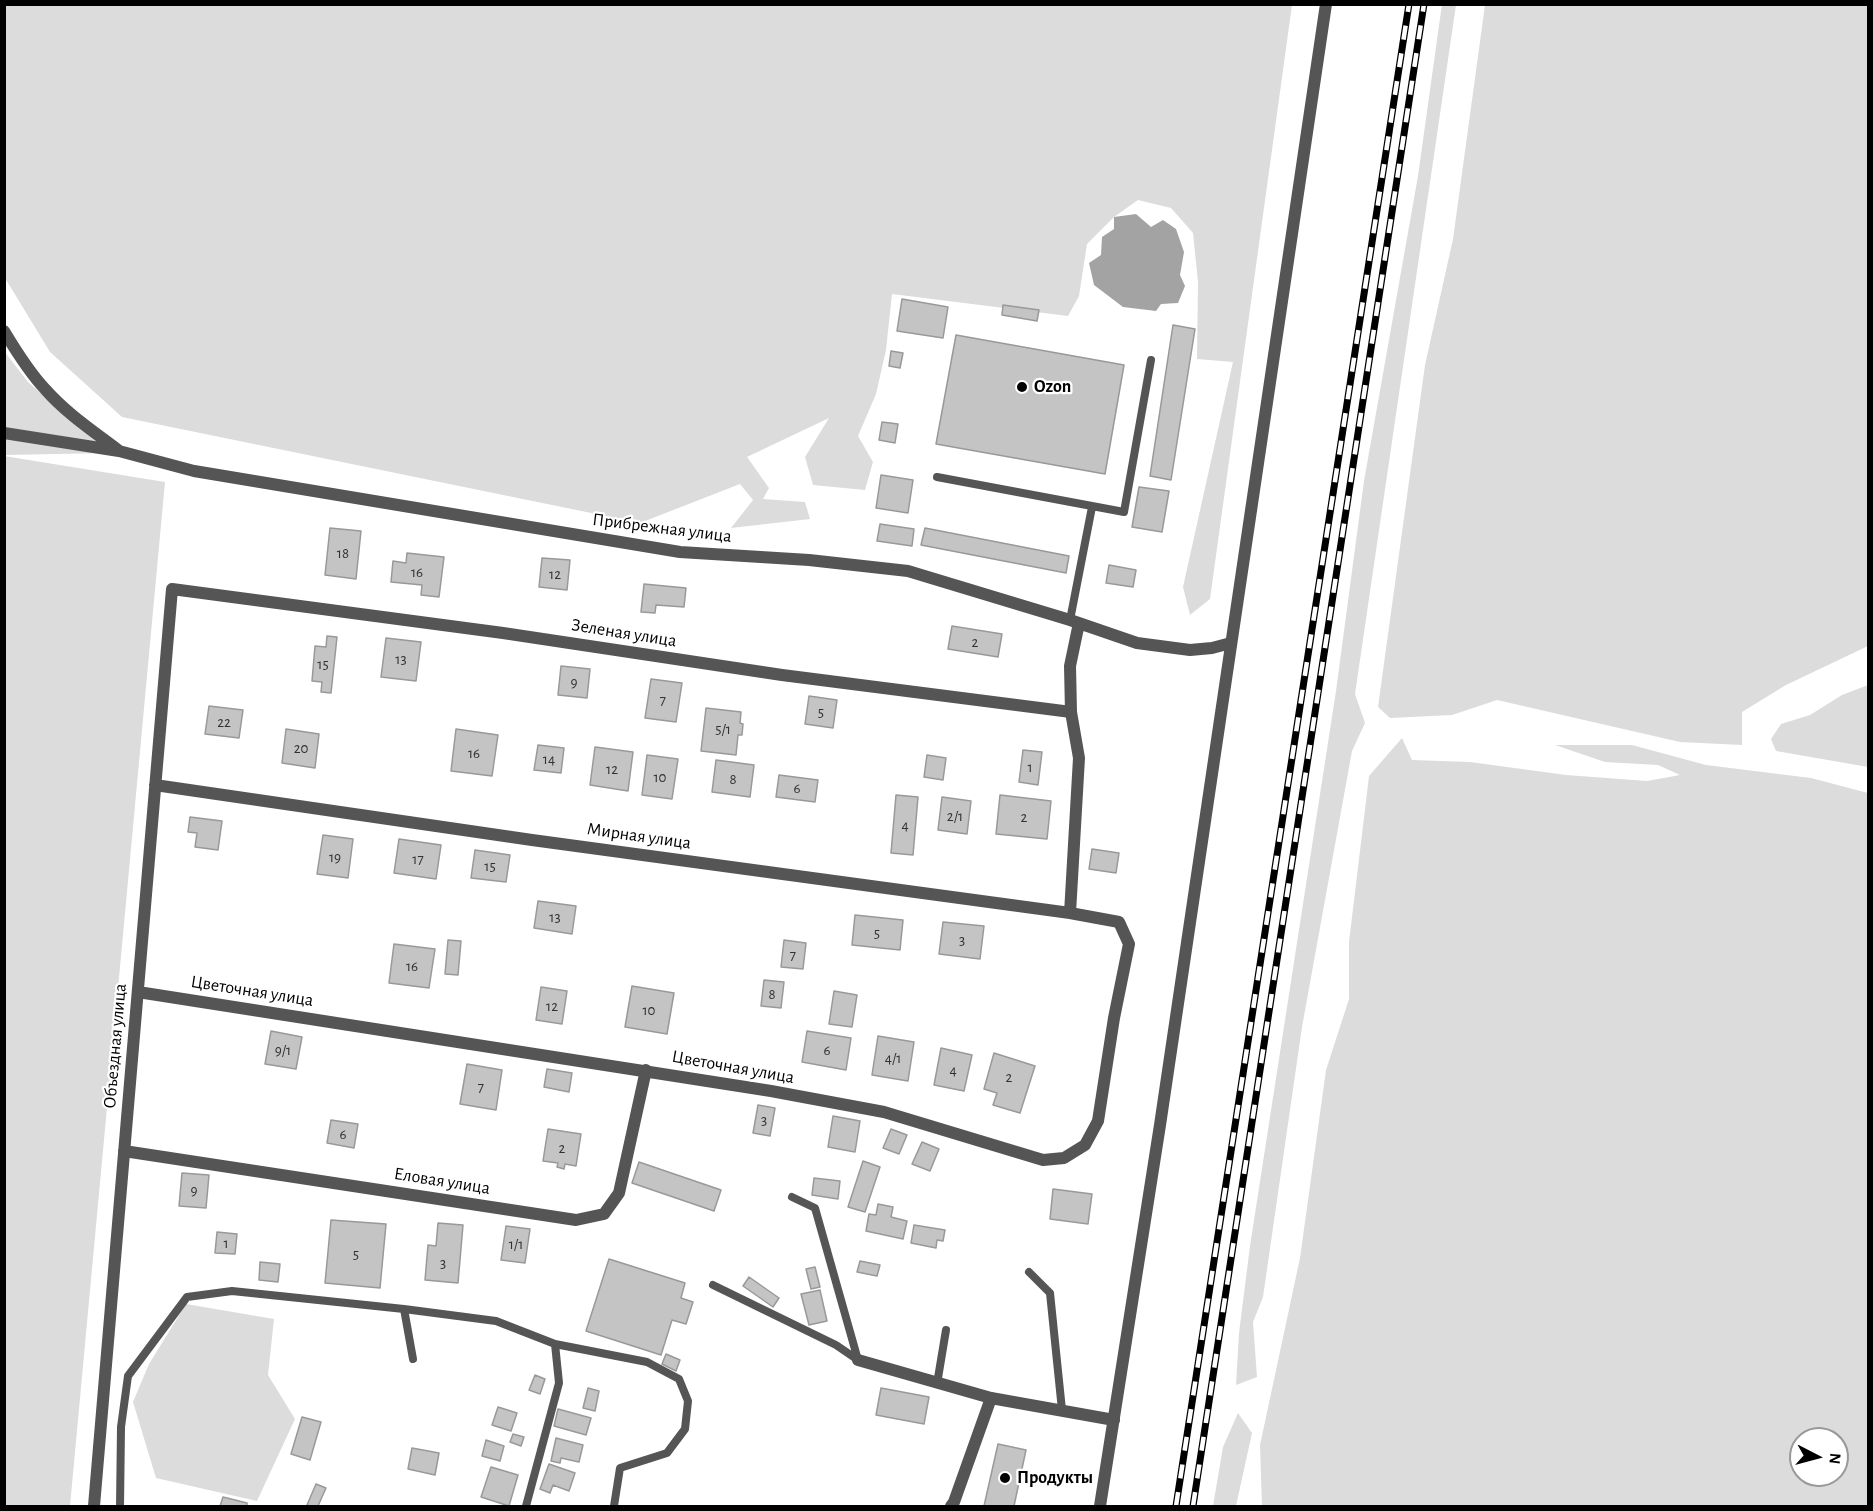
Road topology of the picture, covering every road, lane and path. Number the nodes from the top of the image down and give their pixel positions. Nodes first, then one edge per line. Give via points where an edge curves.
1 (1326, 4) edge
2 (4, 331) edge
3 (1151, 360) dead end
4 (4, 433) edge
5 (119, 451) junction
6 (937, 477) dead end
7 (1092, 507) junction
8 (172, 589) joint
9 (1074, 621) junction
10 (1231, 643) junction
11 (1071, 712) junction
12 (155, 785) junction
13 (1070, 913) junction
14 (1119, 922) joint
15 (138, 992) junction
16 (646, 1070) junction
17 (124, 1151) junction
18 (792, 1197) dead end
19 (1029, 1272) dead end
20 (713, 1285) dead end
21 (404, 1309) junction
22 (946, 1330) dead end
23 (555, 1344) junction
24 (414, 1359) dead end
25 (858, 1360) junction
26 (937, 1384) junction
27 (991, 1398) junction
28 (1062, 1410) junction
29 (1114, 1420) junction
30 (94, 1506) edge
31 (120, 1506) edge
32 (526, 1506) edge
33 (614, 1506) edge
34 (951, 1506) edge
35 (1100, 1506) edge

1 - 10 street
2 - 5 street via 45,390
3 - 7 lane via 1124,512
4 - 5 street, Прибрежная улица
5 - 9 street, Прибрежная улица via 194,471 680,552 908,571
6 - 7 lane
7 - 9 lane
8 - 11 street, Зеленая улица
8 - 12 street, Объездная улица
9 - 10 street, Прибрежная улица via 1159,647 1190,650
9 - 11 street
10 - 29 street
11 - 13 street via 1079,758
12 - 13 street, Мирная улица
12 - 15 street, Объездная улица
13 - 14 street, Мирная улица
14 - 16 street, Цветочная улица via 1129,944 1098,1121 1084,1145 1064,1158 1043,1160 884,1112
15 - 16 street, Цветочная улица
15 - 17 street, Объездная улица
16 - 17 street, Еловая улица via 618,1193 604,1214 576,1220
17 - 30 street, Объездная улица
18 - 25 lane via 815,1208
19 - 28 lane via 1050,1293
20 - 25 lane
21 - 23 lane via 496,1321
21 - 24 lane
21 - 31 lane via 232,1291 187,1297 128,1376 120,1427
22 - 26 lane
23 - 32 lane via 559,1383
23 - 33 lane via 647,1362 679,1379 688,1401 685,1429 667,1453 620,1468
25 - 26 street
26 - 27 street
27 - 28 street
27 - 34 street
28 - 29 street
29 - 35 street

